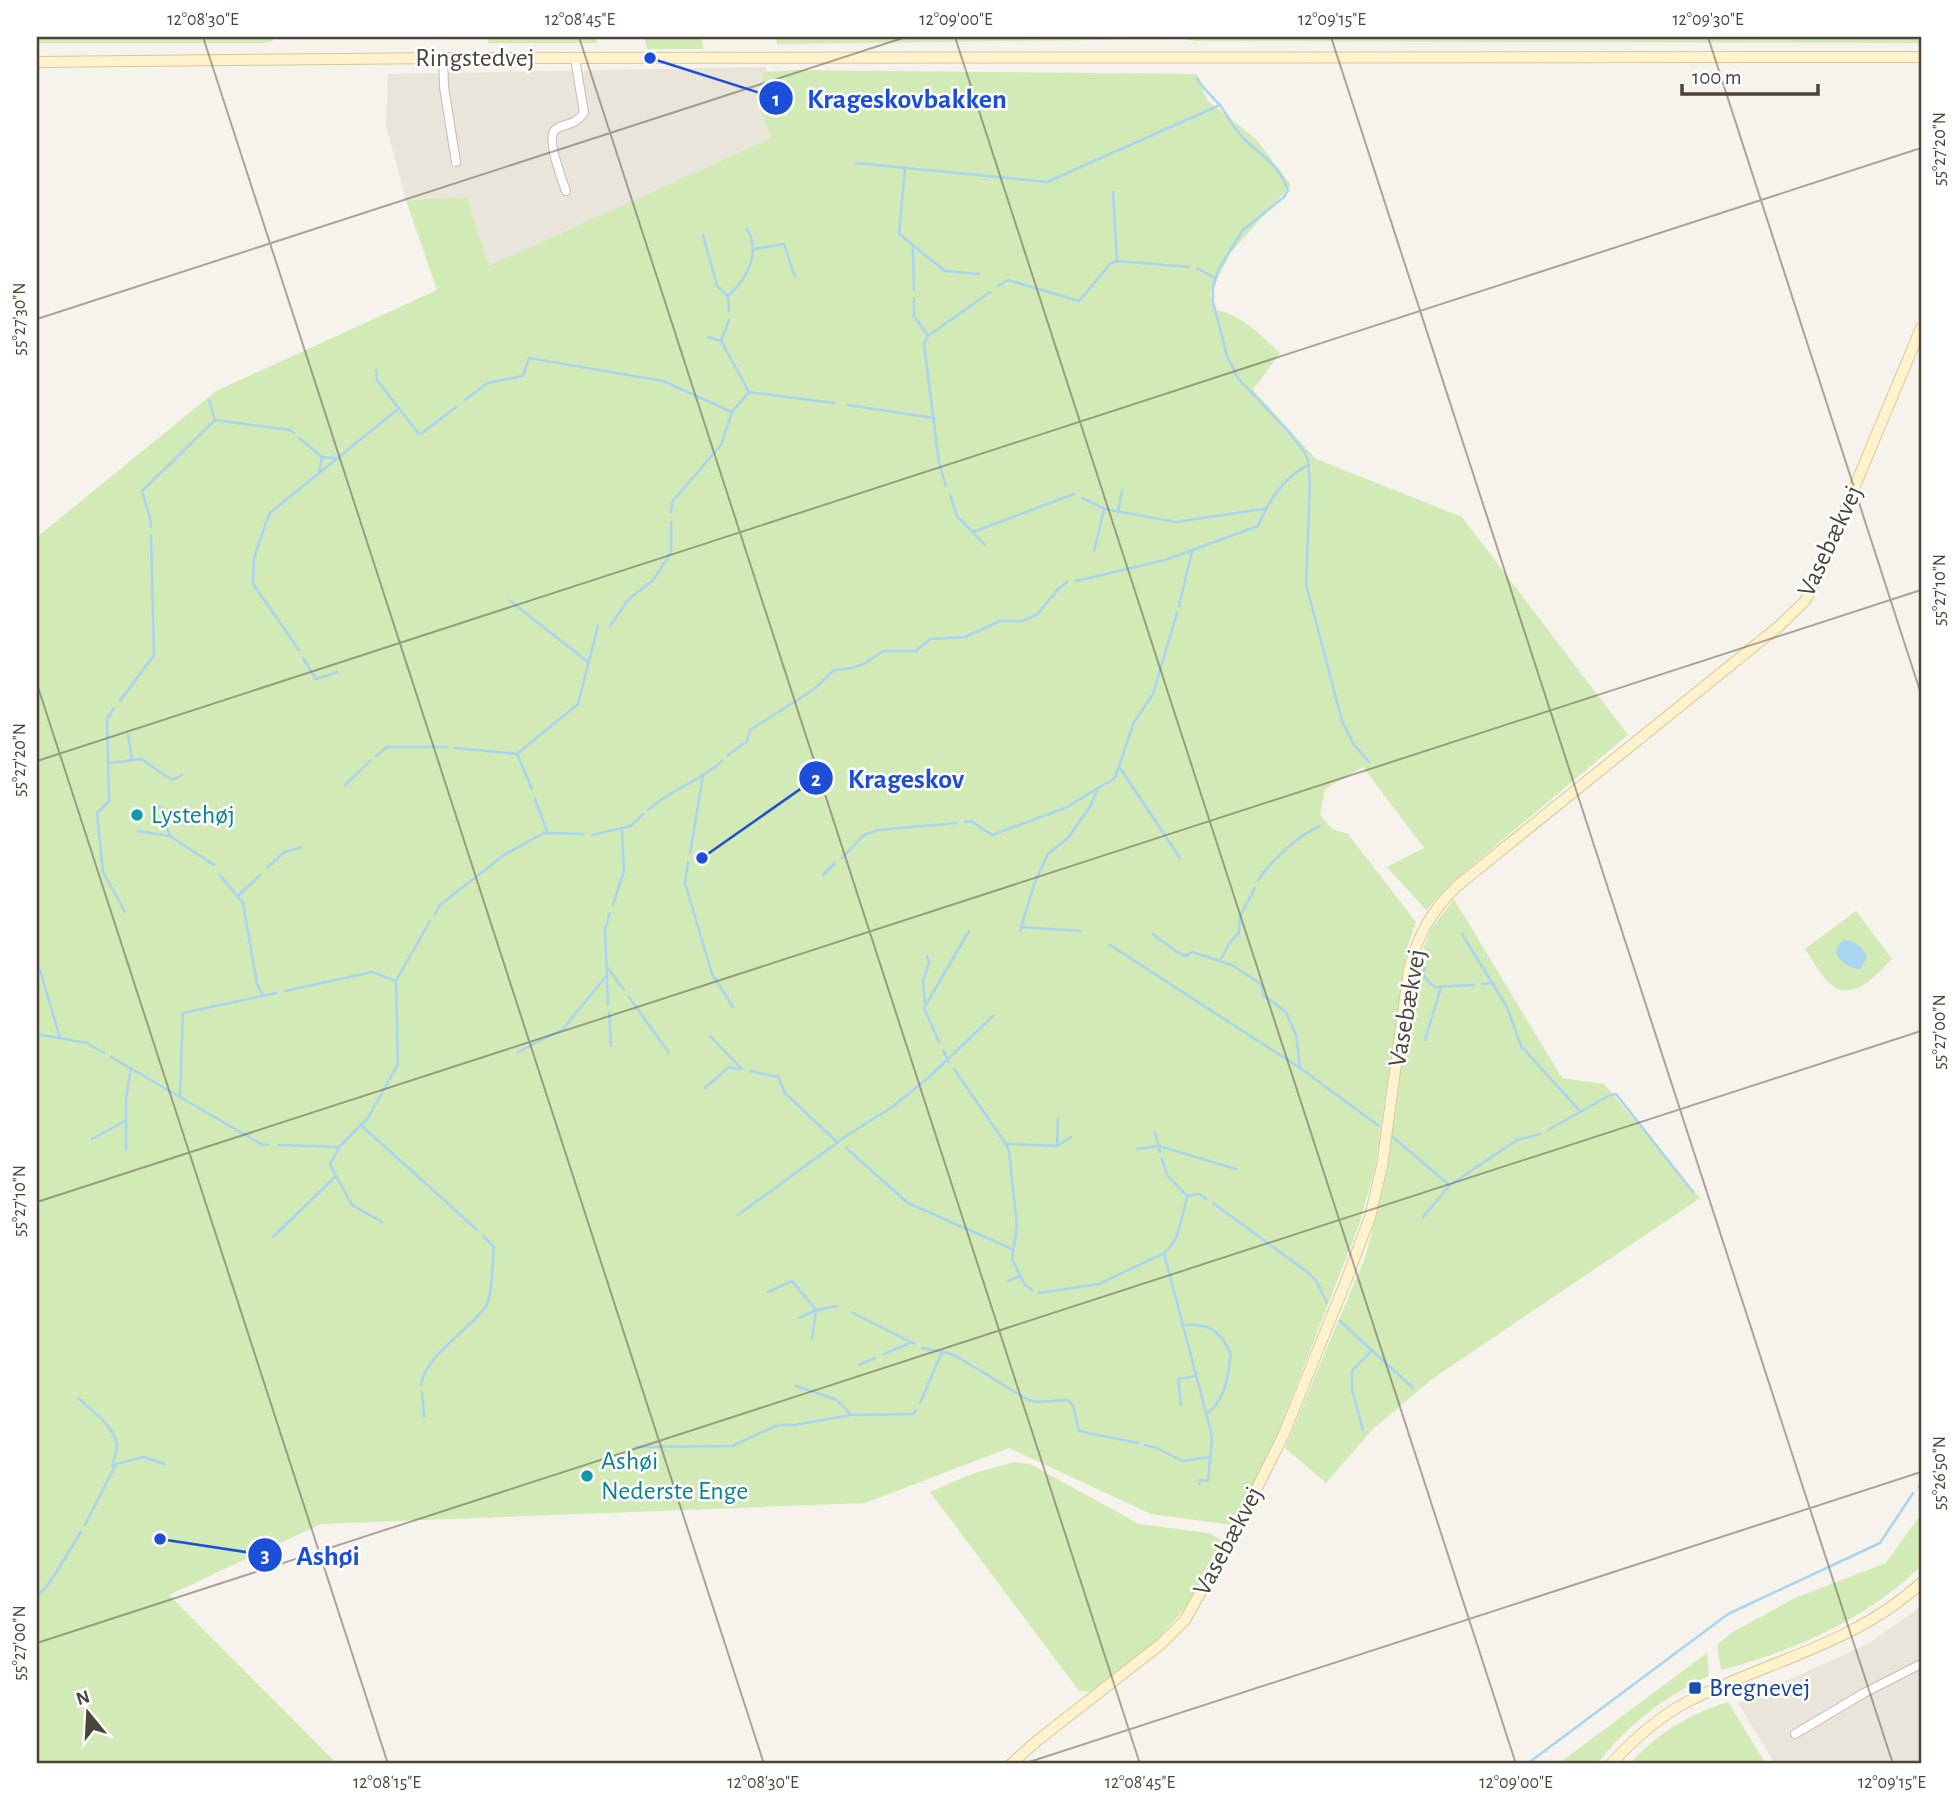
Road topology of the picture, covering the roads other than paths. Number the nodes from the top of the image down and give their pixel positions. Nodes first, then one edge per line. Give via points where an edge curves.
1 (1921, 57) edge
2 (443, 58) junction
3 (575, 58) junction
4 (37, 62) edge
5 (456, 162) dead end
6 (566, 191) dead end
7 (1921, 328) edge
8 (1921, 1583) edge
9 (1921, 1664) edge
10 (1795, 1734) dead end
11 (1011, 1764) edge
12 (1611, 1764) edge

1 - 3 street, Ringstedvej
2 - 3 street, Ringstedvej
2 - 4 street, Ringstedvej
2 - 5 street
3 - 6 street via 584,113 576,123 552,134
7 - 11 street, Vasebækvej via 1805,601 1457,886 1425,923 1409,970 1382,1166 1370,1217 1283,1436 1185,1620
8 - 12 street via 1887,1611 1839,1639 1688,1701 1642,1733
9 - 10 street

